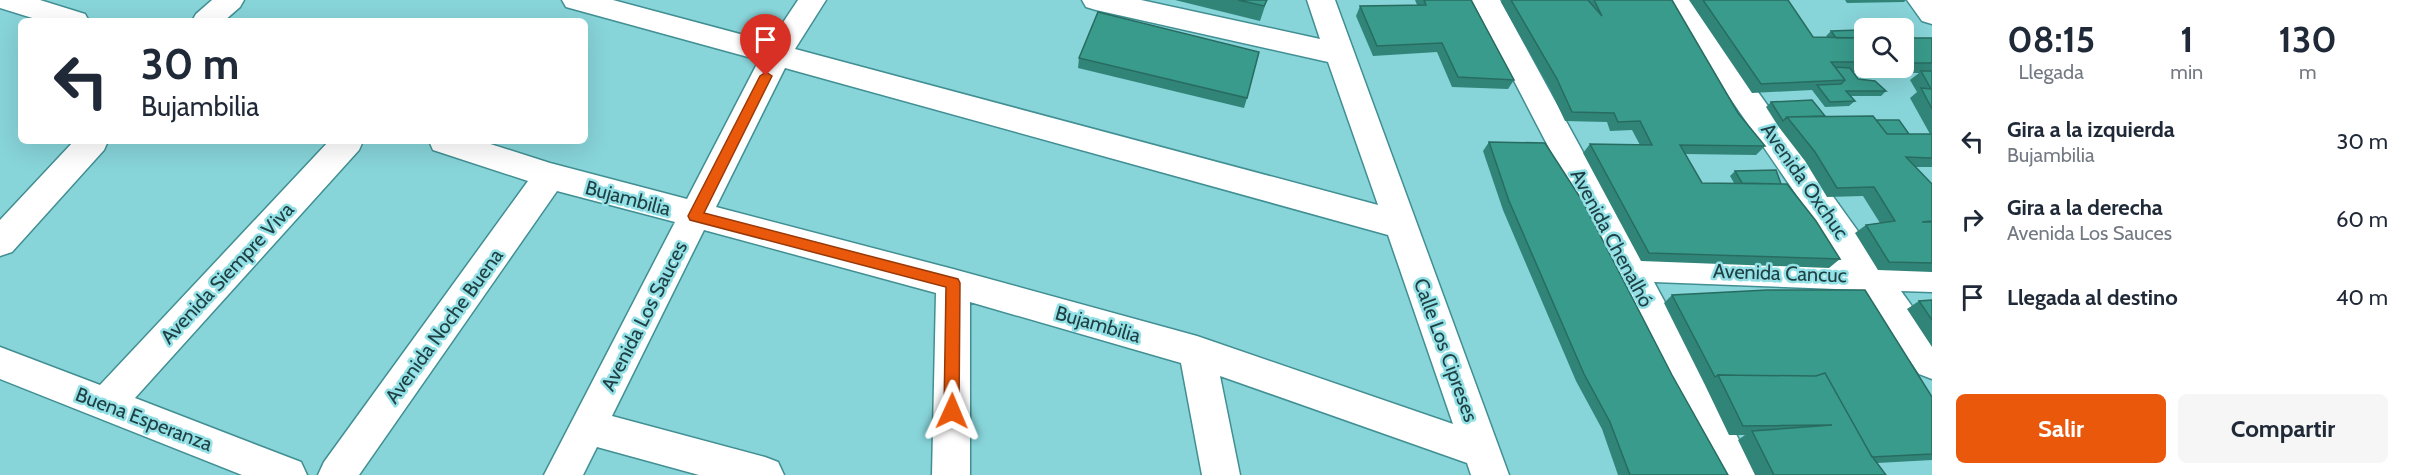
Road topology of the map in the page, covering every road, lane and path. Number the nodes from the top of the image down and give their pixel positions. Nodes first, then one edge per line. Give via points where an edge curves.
1 (7, 0) edge
2 (230, 0) edge
3 (576, 0) edge
4 (812, 0) edge
5 (1096, 0) edge
6 (1321, 0) edge
7 (1486, 0) edge
8 (1677, 0) edge
9 (1921, 0) edge
10 (1932, 15) edge
11 (65, 18) edge
12 (209, 18) edge
13 (1341, 54) junction
14 (776, 56) junction
15 (90, 144) edge
16 (345, 144) edge
17 (453, 144) edge
18 (550, 176) junction
19 (13, 210) edge
20 (695, 216) junction
21 (1402, 225) junction
22 (0, 243) edge
23 (1628, 267) junction
24 (1873, 276) junction
25 (1932, 278) edge
26 (953, 283) junction
27 (1197, 352) junction
28 (0, 363) edge
29 (1932, 363) edge
30 (106, 404) junction
31 (587, 427) junction
32 (1486, 463) edge
33 (288, 475) edge
34 (337, 475) edge
35 (563, 475) edge
36 (765, 475) edge
37 (951, 475) edge
38 (1221, 475) edge
39 (1740, 475) edge

1 - 11 street
2 - 12 street
3 - 14 street
4 - 14 street, Avenida Los Sauces
5 - 13 street
6 - 13 street, Calle Los Cipreses
7 - 23 street, Avenida Chenalhó
8 - 24 street, Avenida Oxchuc
9 - 10 street
13 - 21 street, Calle Los Cipreses
14 - 20 street, Avenida Los Sauces
14 - 21 street
15 - 19 street
16 - 30 street, Avenida Siempre Viva
17 - 18 street, Bujambilia
18 - 20 street, Bujambilia
18 - 34 street, Avenida Noche Buena
19 - 22 street
20 - 26 street, Bujambilia
20 - 31 street, Avenida Los Sauces
21 - 32 street, Calle Los Cipreses
23 - 24 street, Avenida Cancuc
23 - 39 street, Avenida Chenalhó
24 - 25 street, Avenida Cancuc
24 - 29 street, Avenida Oxchuc
26 - 27 street, Bujambilia
26 - 37 street
27 - 32 street, Bujambilia
27 - 38 street
28 - 30 street, Buena Esperanza
30 - 33 street, Buena Esperanza
31 - 35 street, Avenida Los Sauces
31 - 36 street

